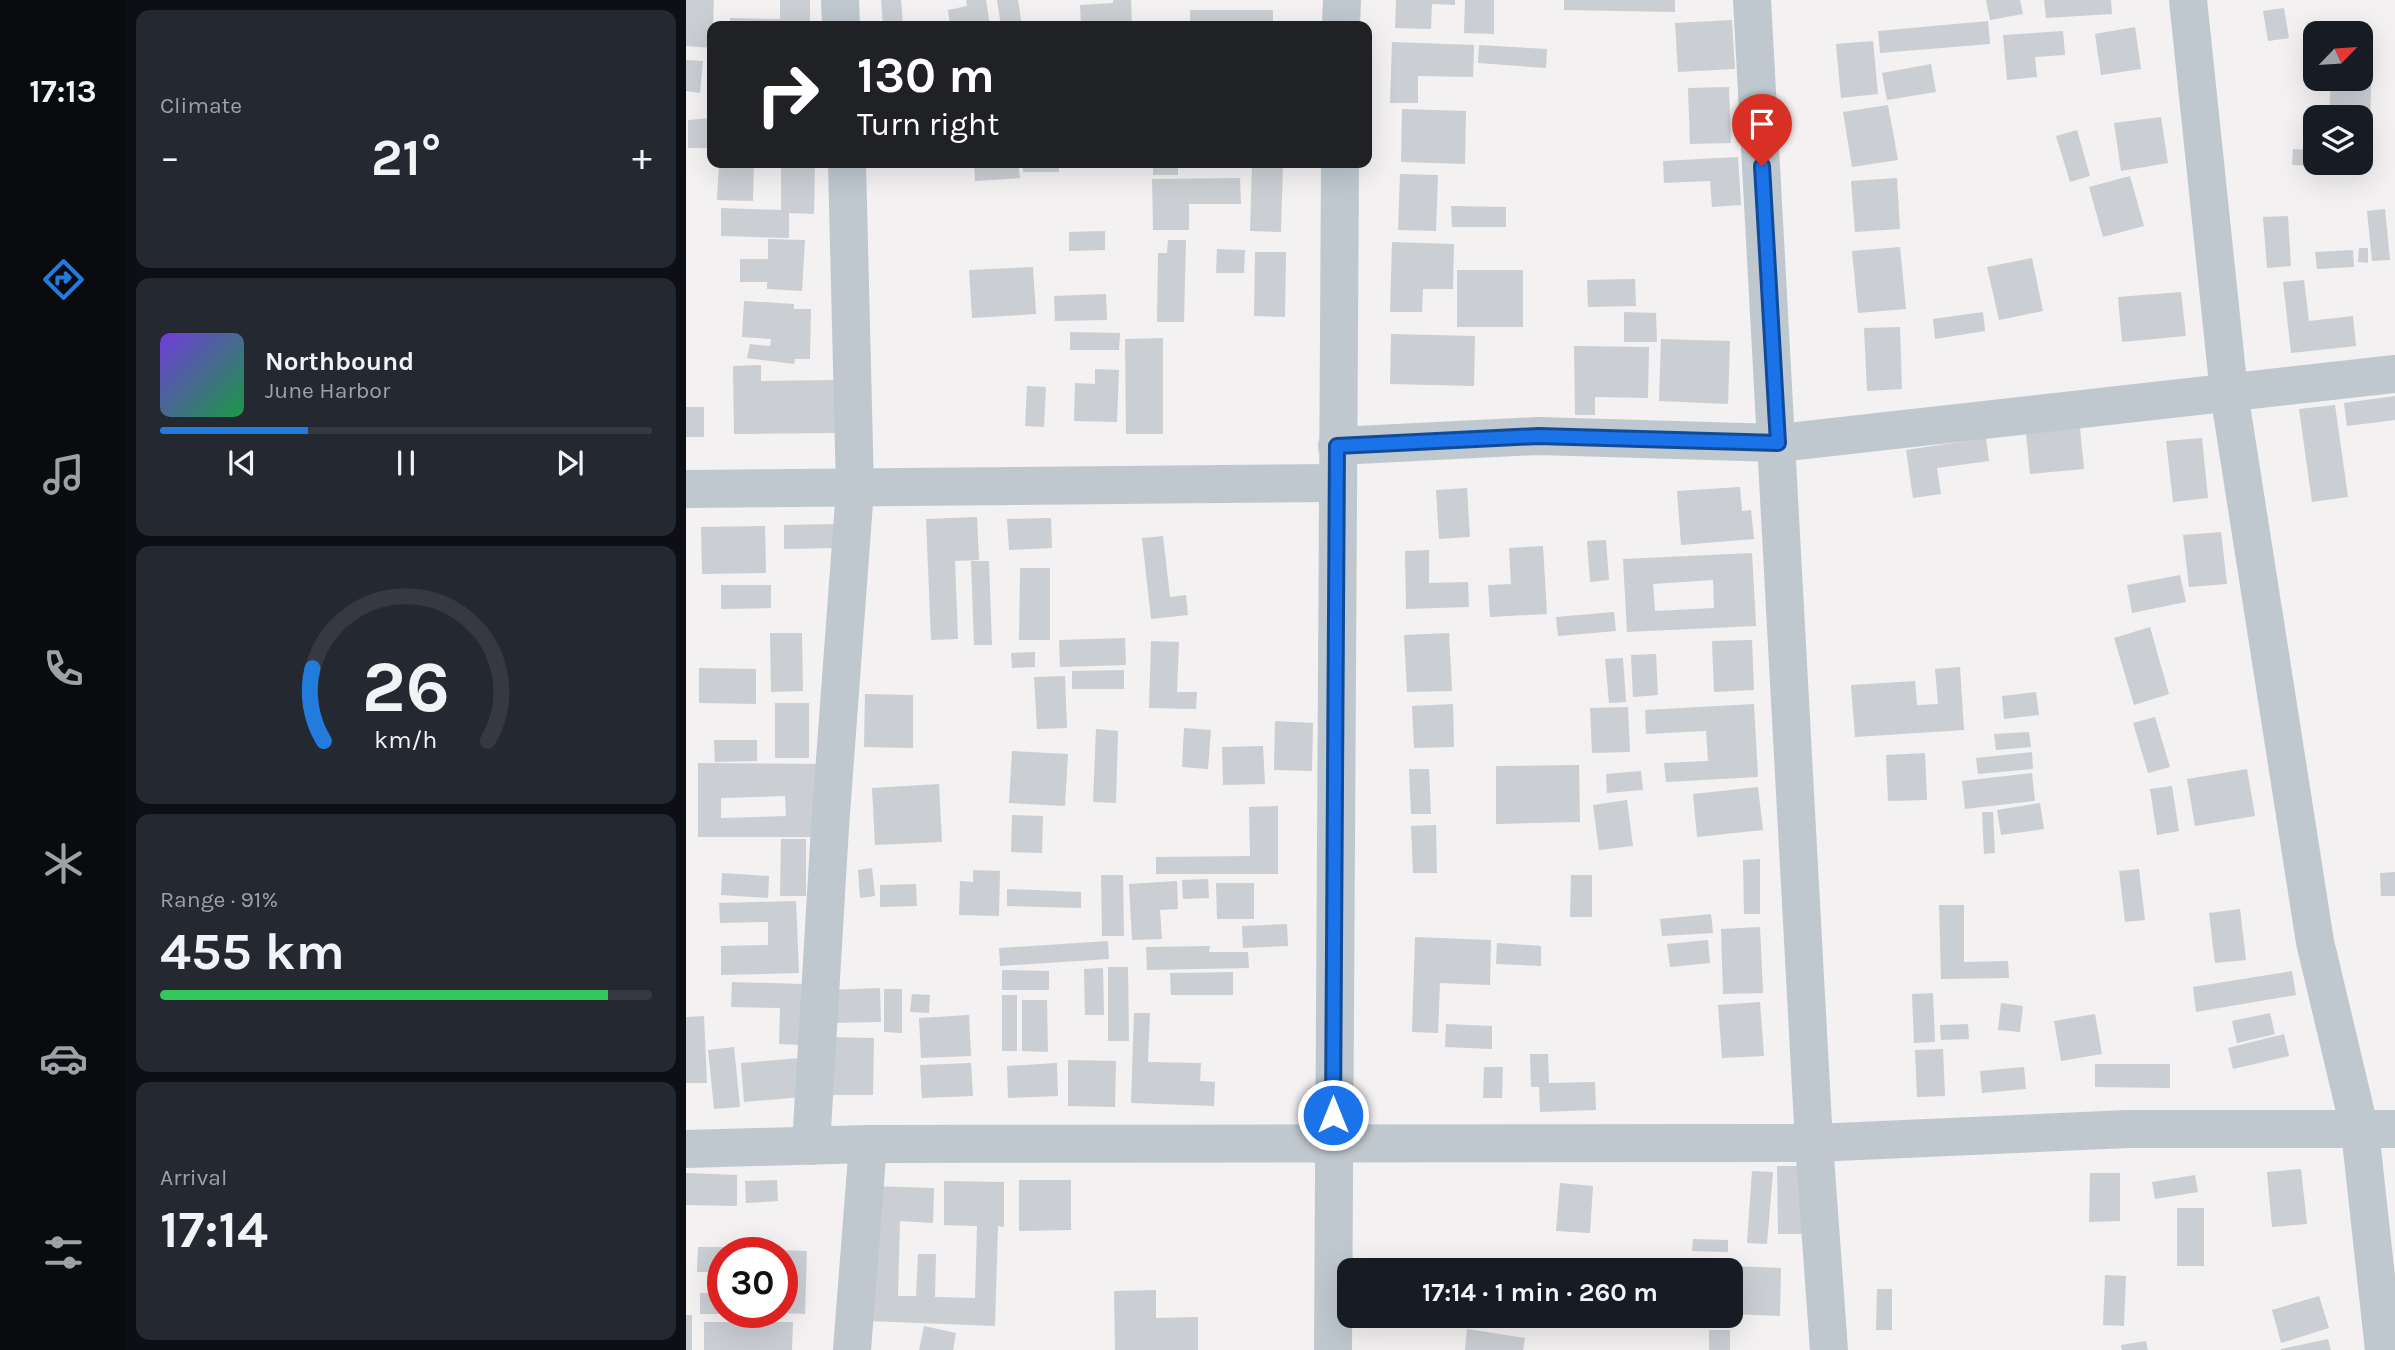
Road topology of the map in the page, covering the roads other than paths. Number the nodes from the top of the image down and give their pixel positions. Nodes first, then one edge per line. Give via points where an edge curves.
1 (840, 0) edge
2 (1342, 0) edge
3 (1752, 0) edge
4 (2188, 0) edge
5 (841, 21) edge
6 (1341, 21) edge
7 (847, 168) edge
8 (1340, 168) edge
9 (2395, 374) edge
10 (2229, 393) junction
11 (1778, 443) junction
12 (1337, 465) junction
13 (686, 489) edge
14 (855, 489) junction
15 (2377, 1130) edge
16 (1332, 1143) junction
17 (1814, 1143) junction
18 (868, 1144) junction
19 (811, 1146) junction
20 (686, 1149) edge
21 (852, 1350) edge
22 (1333, 1350) edge
23 (1829, 1350) edge
24 (2384, 1350) edge

1 - 5 street
2 - 6 street
3 - 11 street
4 - 10 street
7 - 14 street
8 - 12 street
9 - 10 street
10 - 11 street
10 - 15 street via 2315,942
11 - 12 street via 1538,436
11 - 17 street
12 - 14 street
12 - 16 street
13 - 14 street
14 - 19 street
15 - 17 street via 2127,1129
15 - 24 street
16 - 17 street
16 - 18 street
16 - 22 street
17 - 23 street
18 - 19 street
18 - 21 street
19 - 20 street

